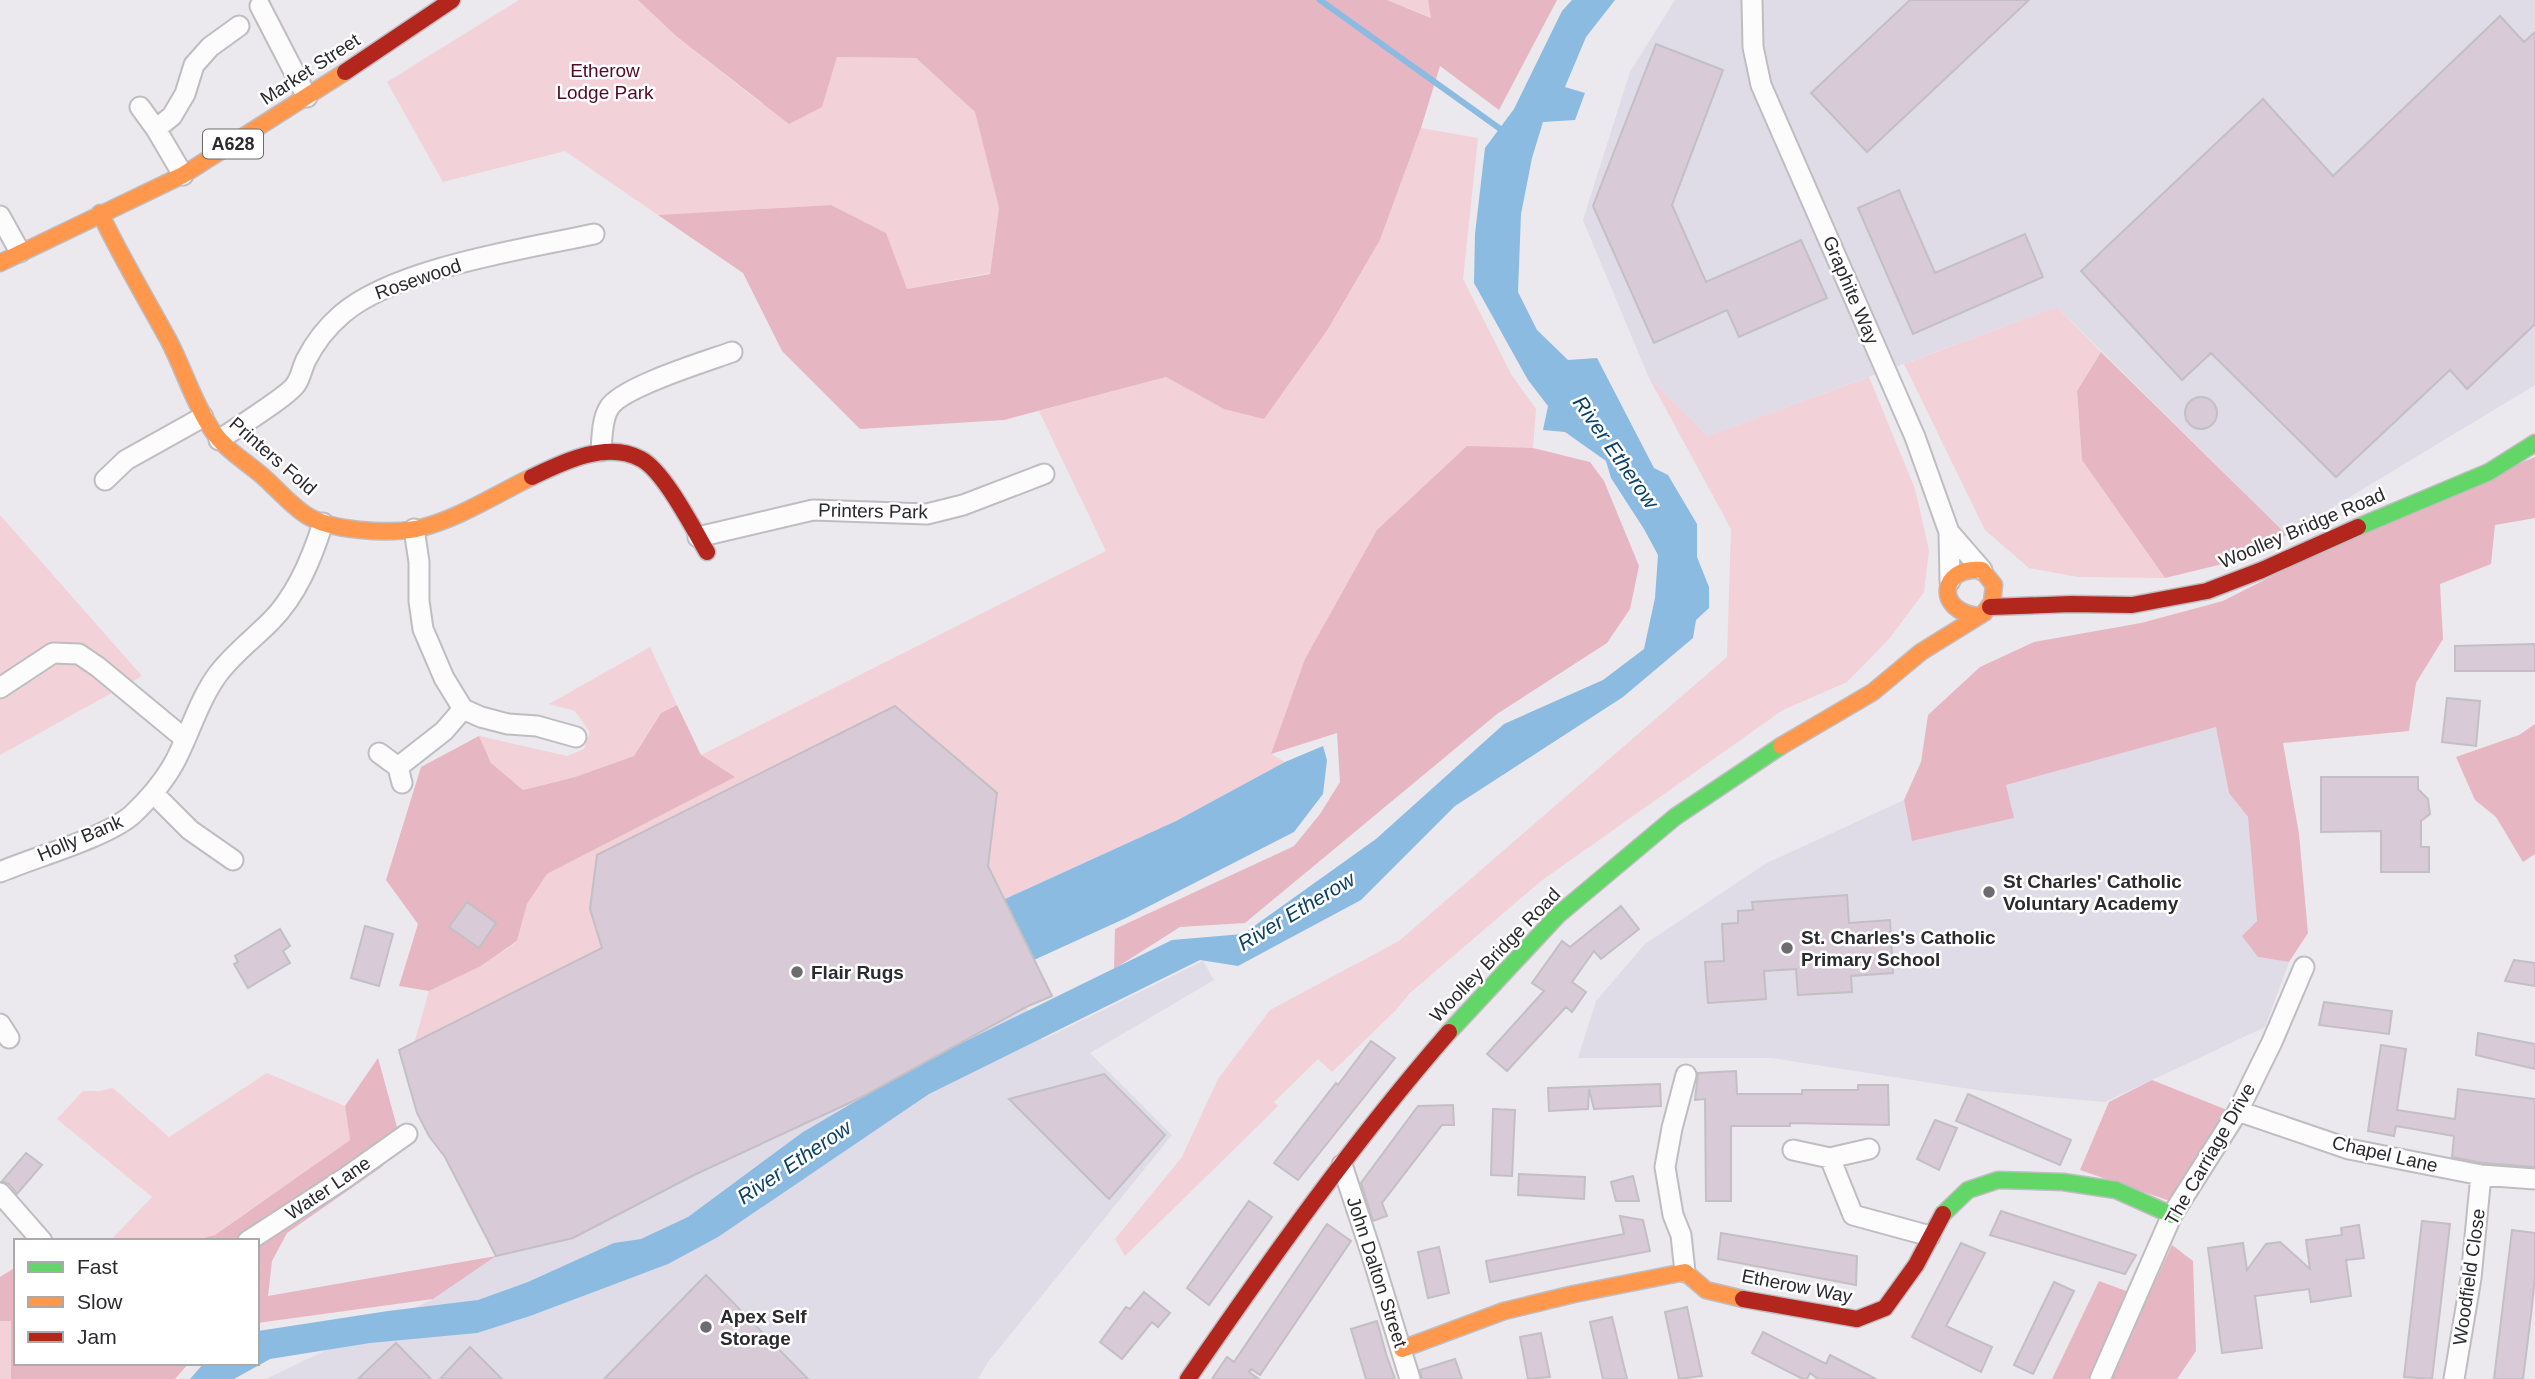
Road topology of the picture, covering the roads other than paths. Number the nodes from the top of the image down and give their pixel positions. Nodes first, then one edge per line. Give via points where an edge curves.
1 (452, 0) edge
2 (1752, 0) edge
3 (260, 6) dead end
4 (239, 26) dead end
5 (307, 97) junction
6 (140, 107) dead end
7 (156, 129) junction
8 (183, 175) junction
9 (100, 214) junction
10 (0, 216) edge
11 (594, 234) dead end
12 (20, 252) junction
13 (0, 262) edge
14 (733, 352) dead end
15 (203, 417) junction
16 (219, 440) junction
17 (2535, 443) edge
18 (601, 451) junction
19 (575, 458) joint
20 (1044, 474) dead end
21 (105, 480) dead end
22 (323, 523) junction
23 (414, 529) junction
24 (1949, 532) junction
25 (703, 544) joint
26 (2001, 583) junction
27 (1944, 602) junction
28 (2071, 604) junction
29 (1984, 612) junction
30 (1921, 652) junction
31 (0, 688) edge
32 (463, 709) junction
33 (576, 737) dead end
34 (185, 739) junction
35 (379, 753) dead end
36 (153, 793) junction
37 (233, 860) dead end
38 (0, 872) edge
39 (2304, 967) dead end
40 (1686, 1075) dead end
41 (2238, 1111) junction
42 (407, 1134) dead end
43 (1868, 1149) dead end
44 (1793, 1150) dead end
45 (1830, 1158) junction
46 (1342, 1165) junction
47 (2481, 1175) junction
48 (2535, 1179) edge
49 (0, 1193) edge
50 (2172, 1215) junction
51 (1930, 1236) junction
52 (40, 1239) edge
53 (251, 1239) edge
54 (1685, 1272) junction
55 (1402, 1349) junction
56 (1188, 1379) edge
57 (1410, 1379) edge
58 (2100, 1379) edge
59 (2454, 1379) edge

1 - 5 main road, Market Street / A628
2 - 24 street, Graphite Way via 1753,47 1761,85 1915,437
3 - 5 street
4 - 7 street via 194,65 172,116
5 - 8 main road, Market Street / A628
6 - 7 street
7 - 8 street
8 - 9 main road, Market Street / A628
9 - 12 main road, Market Street / A628
9 - 15 main road, Printers Fold via 182,365
10 - 12 street
11 - 16 street, Rosewood via 418,276 372,293 319,337 296,386
12 - 13 main road, Market Street / A628
14 - 18 street via 618,398 608,408
15 - 16 main road, Printers Fold
15 - 21 street via 126,460
16 - 22 main road, Printers Fold via 293,504
17 - 28 main road, Woolley Bridge Road via 2489,472 2207,591 2132,605
18 - 19 main road, Printers Park
18 - 25 main road, Printers Park via 641,458 659,476
19 - 23 main road, Printers Fold via 440,522
20 - 25 street, Printers Park via 928,514 813,510
22 - 23 main road, Printers Fold
22 - 34 street, Holly Bank via 312,556 291,593 273,619 217,675
23 - 32 street via 423,629
24 - 26 street
24 - 27 street, Graphite Way
26 - 27 main road via 1965,569 1955,574
26 - 28 main road, Woolley Bridge Road
26 - 29 main road
27 - 29 main road via 1961,614
27 - 30 main road, Woolley Bridge Road
28 - 29 main road, Woolley Bridge Road
29 - 30 main road, Woolley Bridge Road
30 - 46 main road, Woolley Bridge Road via 1873,692 1675,817 1558,915 1406,1081
31 - 34 street via 53,653 79,654
32 - 33 street via 508,724
32 - 35 street via 400,775
34 - 36 street, Holly Bank
36 - 37 street via 190,830
36 - 38 street, Holly Bank via 130,817 94,836
39 - 41 street, The Carriage Drive
40 - 54 street via 1666,1175
41 - 47 street, Chapel Lane via 2349,1149
41 - 50 street, The Carriage Drive
42 - 53 street, Water Lane
43 - 45 street
44 - 45 street
45 - 51 street via 1853,1215
46 - 55 street, John Dalton Street
46 - 56 main road, Woolley Bridge Road
47 - 48 street, Chapel Lane
47 - 59 street, Woodfield Close via 2472,1278
49 - 52 street
50 - 51 main road, Etherow Way via 2116,1190 1998,1180 1968,1189 1941,1215
50 - 58 street, The Carriage Drive
51 - 54 main road, Etherow Way via 1885,1308 1857,1319 1706,1290
54 - 55 main road via 1504,1311
55 - 57 street, John Dalton Street

